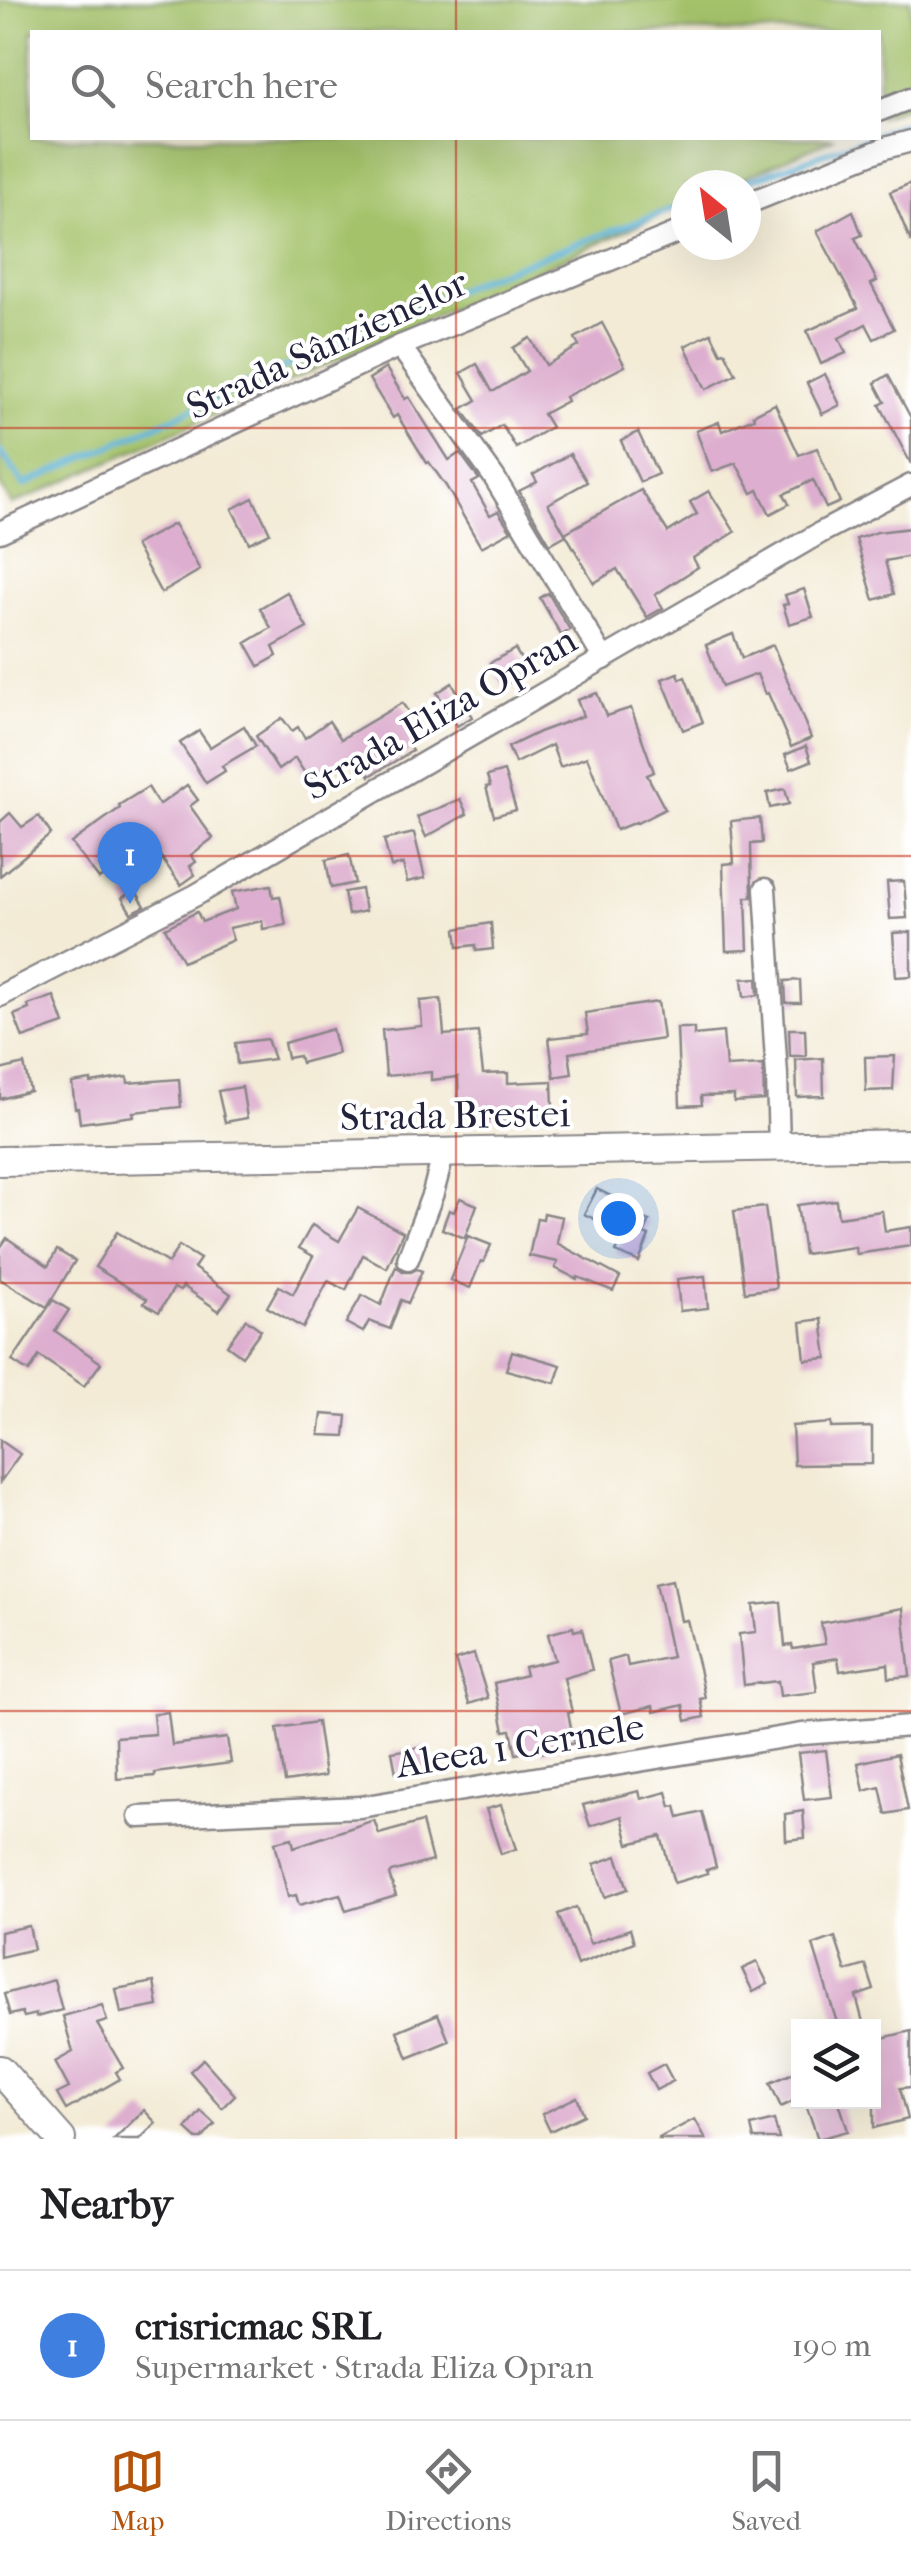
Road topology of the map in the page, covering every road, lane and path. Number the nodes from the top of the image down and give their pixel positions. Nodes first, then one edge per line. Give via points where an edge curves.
1 (910, 104) edge
2 (881, 110) edge
3 (911, 141) edge
4 (761, 198) edge
5 (671, 234) edge
6 (400, 346) junction
7 (911, 485) edge
8 (0, 532) edge
9 (604, 659) junction
10 (765, 890) dead end
11 (0, 996) edge
12 (911, 1144) edge
13 (780, 1147) junction
14 (444, 1152) junction
15 (0, 1161) edge
16 (408, 1259) dead end
17 (911, 1726) edge
18 (139, 1817) dead end
19 (0, 2070) edge
20 (61, 2139) edge

1 - 2 street
3 - 4 street
5 - 6 street, Strada Sânzienelor
6 - 8 street, Strada Sânzienelor
6 - 9 street via 494,477
7 - 9 street, Strada Eliza Opran
9 - 11 street, Strada Eliza Opran via 196,895
10 - 13 street
12 - 13 main road, Strada Brestei
13 - 14 main road, Strada Brestei
14 - 15 main road, Strada Brestei
14 - 16 street
17 - 18 street, Aleea 1 Cernele via 802,1734 360,1806
19 - 20 main road

